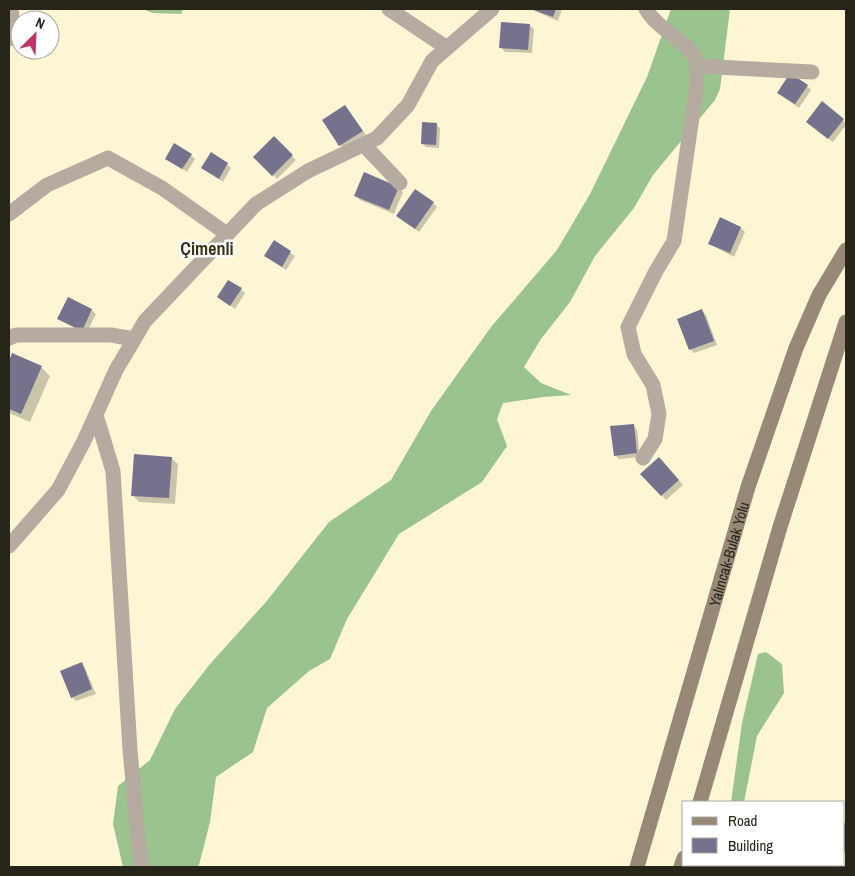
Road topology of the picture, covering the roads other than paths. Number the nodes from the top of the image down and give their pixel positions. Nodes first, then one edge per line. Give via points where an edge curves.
1 (11, 9) edge
2 (389, 9) edge
3 (492, 9) edge
4 (646, 9) edge
5 (9, 39) edge
6 (447, 48) junction
7 (696, 66) junction
8 (812, 72) dead end
9 (364, 145) junction
10 (400, 183) dead end
11 (9, 214) edge
12 (227, 234) junction
13 (846, 250) edge
14 (846, 322) edge
15 (9, 338) edge
16 (134, 339) junction
17 (96, 415) junction
18 (643, 458) dead end
19 (9, 546) edge
20 (700, 801) edge
21 (140, 867) edge
22 (637, 867) edge

1 - 5 street via 13,24
2 - 6 street
3 - 6 street
4 - 7 street via 651,18 695,57
6 - 9 street via 432,61 408,105 377,138
7 - 8 street
7 - 18 street via 697,84 674,240 628,327 634,354 653,385 659,414 655,439
9 - 10 street
9 - 12 street via 308,171 256,204
11 - 12 street via 47,185 108,158 162,188
12 - 16 street via 145,321
13 - 22 main road, Yalıncak-Bulak Yolu via 819,295 796,348 748,486
14 - 20 main road via 780,527
15 - 16 street via 16,335 92,334
16 - 17 street
17 - 19 street via 58,490
17 - 21 street via 113,471

